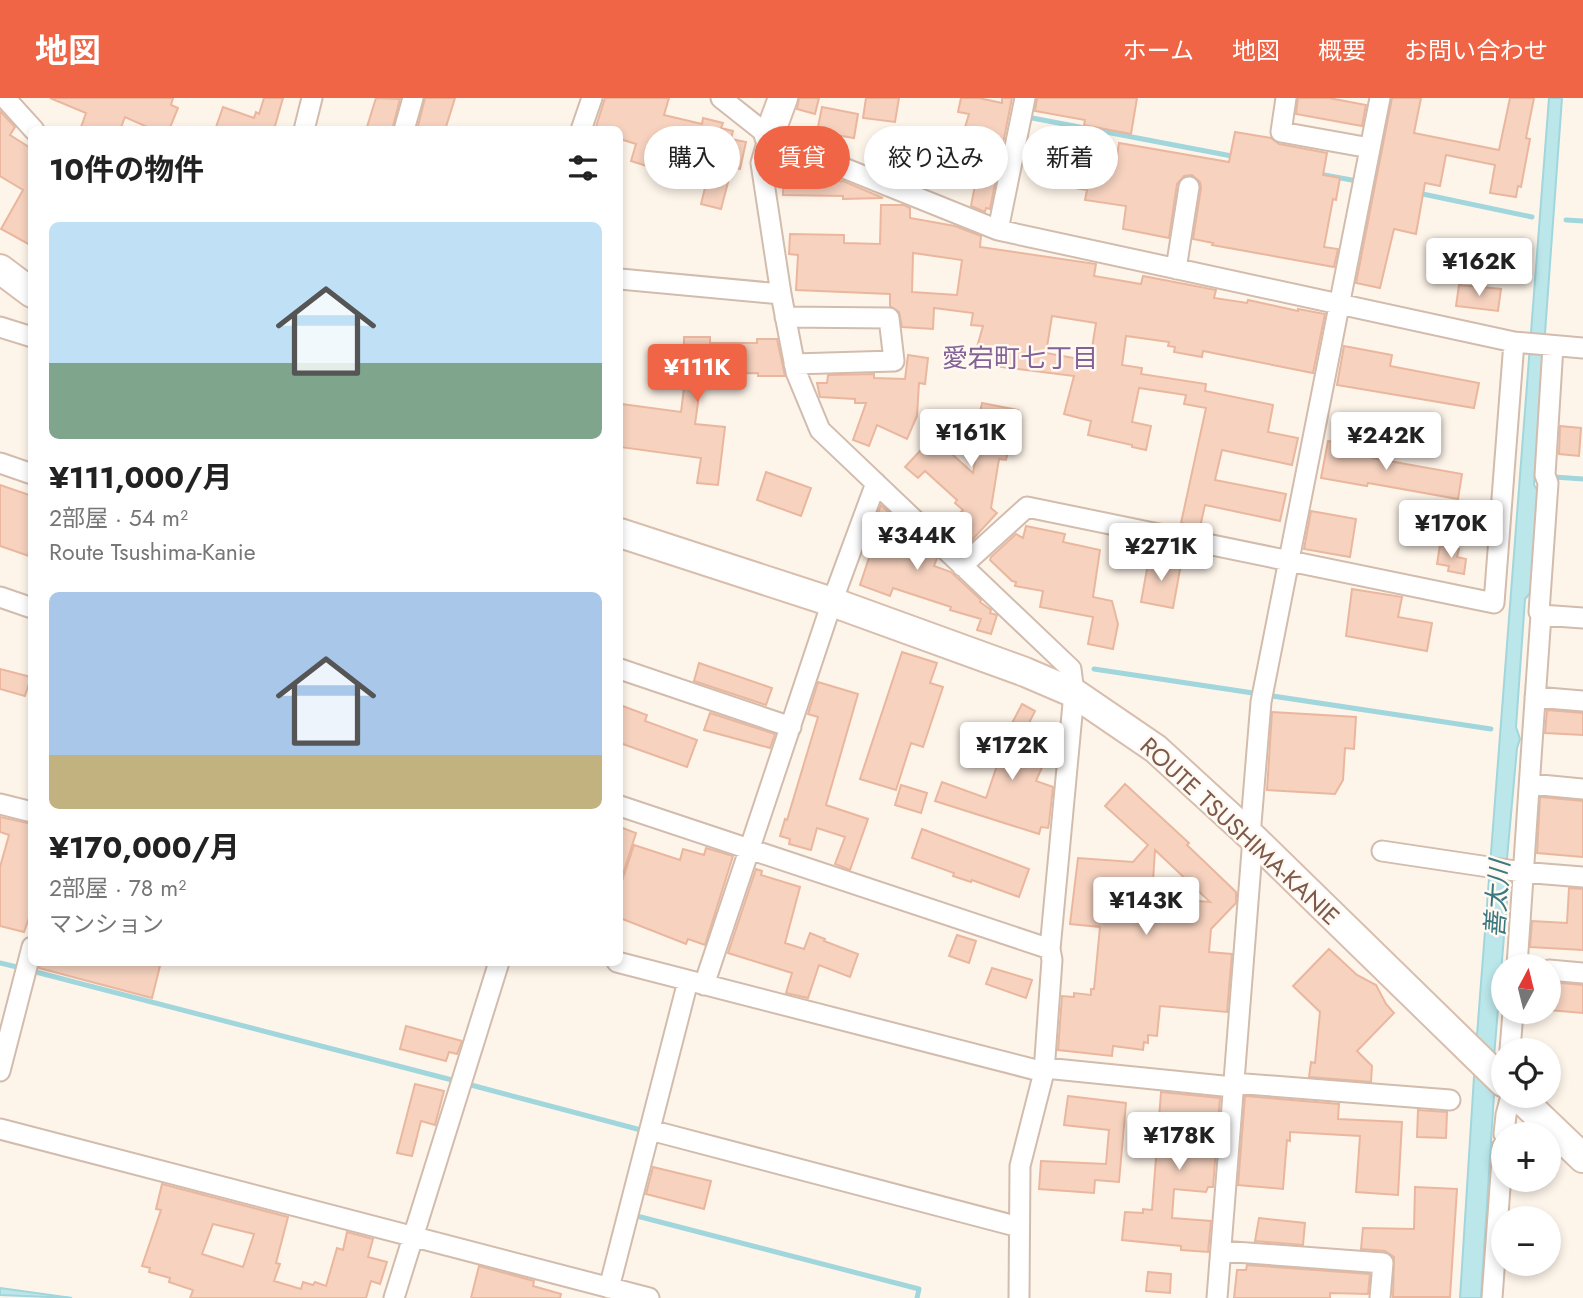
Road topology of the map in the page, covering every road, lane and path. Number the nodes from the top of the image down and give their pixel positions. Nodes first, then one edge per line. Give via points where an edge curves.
1 (5, 98) edge
2 (312, 98) edge
3 (413, 98) edge
4 (592, 98) edge
5 (721, 98) edge
6 (783, 98) edge
7 (1025, 98) edge
8 (1286, 98) edge
9 (1380, 98) edge
10 (30, 126) edge
11 (304, 126) edge
12 (405, 126) edge
13 (582, 126) edge
14 (756, 126) edge
15 (773, 126) edge
16 (1370, 148) junction
17 (850, 171) edge
18 (1188, 187) dead end
19 (765, 189) edge
20 (998, 230) junction
21 (0, 269) edge
22 (1176, 269) junction
23 (623, 279) edge
24 (28, 290) edge
25 (781, 295) junction
26 (1339, 305) junction
27 (785, 317) junction
28 (0, 327) edge
29 (28, 336) edge
30 (1520, 342) junction
31 (1551, 346) junction
32 (1583, 348) edge
33 (794, 364) junction
34 (0, 463) edge
35 (28, 473) edge
36 (876, 483) junction
37 (623, 534) edge
38 (1289, 562) junction
39 (962, 566) junction
40 (0, 597) edge
41 (832, 602) junction
42 (28, 607) edge
43 (1541, 615) junction
44 (1583, 618) edge
45 (623, 670) edge
46 (1074, 693) junction
47 (1535, 697) junction
48 (1583, 701) edge
49 (791, 727) junction
50 (1530, 784) junction
51 (1583, 789) edge
52 (0, 804) edge
53 (623, 807) edge
54 (28, 810) edge
55 (1252, 837) junction
56 (749, 849) junction
57 (1382, 850) dead end
58 (1519, 871) junction
59 (1583, 877) edge
60 (1050, 949) junction
61 (1517, 954) edge
62 (28, 960) edge
63 (623, 964) edge
64 (498, 966) edge
65 (1561, 971) edge
66 (1583, 973) edge
67 (696, 983) junction
68 (4, 1037) edge
69 (0, 1070) edge
70 (1044, 1070) junction
71 (1491, 1070) edge
72 (1233, 1085) junction
73 (1450, 1100) dead end
74 (1531, 1108) edge
75 (0, 1129) edge
76 (650, 1130) junction
77 (1583, 1158) edge
78 (1500, 1192) edge
79 (1019, 1227) junction
80 (414, 1237) junction
81 (1221, 1251) junction
82 (609, 1288) junction
83 (394, 1298) edge
84 (649, 1298) edge
85 (1019, 1298) edge
86 (1217, 1298) edge
87 (1380, 1298) edge
88 (1492, 1298) edge

1 - 10 street
2 - 11 street
3 - 12 street
4 - 13 street
5 - 14 street
6 - 15 main road
7 - 20 street
8 - 16 street via 1281,132
9 - 16 street
16 - 26 street
17 - 20 street
18 - 22 street
19 - 25 street
20 - 22 street
21 - 24 main road
22 - 26 street
23 - 25 street
25 - 27 street
26 - 30 street
26 - 38 street
27 - 33 street
27 - 33 street via 889,318 894,361
28 - 29 street
30 - 31 street
30 - 38 street via 1494,603
31 - 32 street
31 - 43 street
33 - 36 street via 820,430
34 - 35 street
36 - 39 street
36 - 41 street
37 - 41 main road, ROUTE TSUSHIMA-KANIE
38 - 39 street via 1027,507
38 - 55 street via 1263,693
39 - 46 street via 1071,669
40 - 42 street
41 - 46 main road, ROUTE TSUSHIMA-KANIE
41 - 49 street
43 - 44 street
43 - 47 street
45 - 49 street
46 - 55 main road, ROUTE TSUSHIMA-KANIE via 1156,749
46 - 60 street
47 - 48 street
47 - 50 street
49 - 56 street
50 - 51 street
50 - 58 street
52 - 54 street
53 - 56 street
55 - 71 main road, ROUTE TSUSHIMA-KANIE
55 - 72 street
56 - 60 street
56 - 67 street
57 - 58 street
58 - 59 street
58 - 61 street
60 - 70 street
62 - 68 street
63 - 67 street
64 - 80 street
65 - 66 street
67 - 70 street
67 - 76 street
68 - 69 street
70 - 72 street
70 - 79 street via 1020,1166
72 - 73 street
72 - 81 street
74 - 77 main road, ROUTE TSUSHIMA-KANIE
75 - 80 street
76 - 79 street
76 - 82 street
78 - 88 street
79 - 85 street
80 - 82 street
80 - 83 street
81 - 86 street
81 - 87 street via 1383,1263
82 - 84 street

